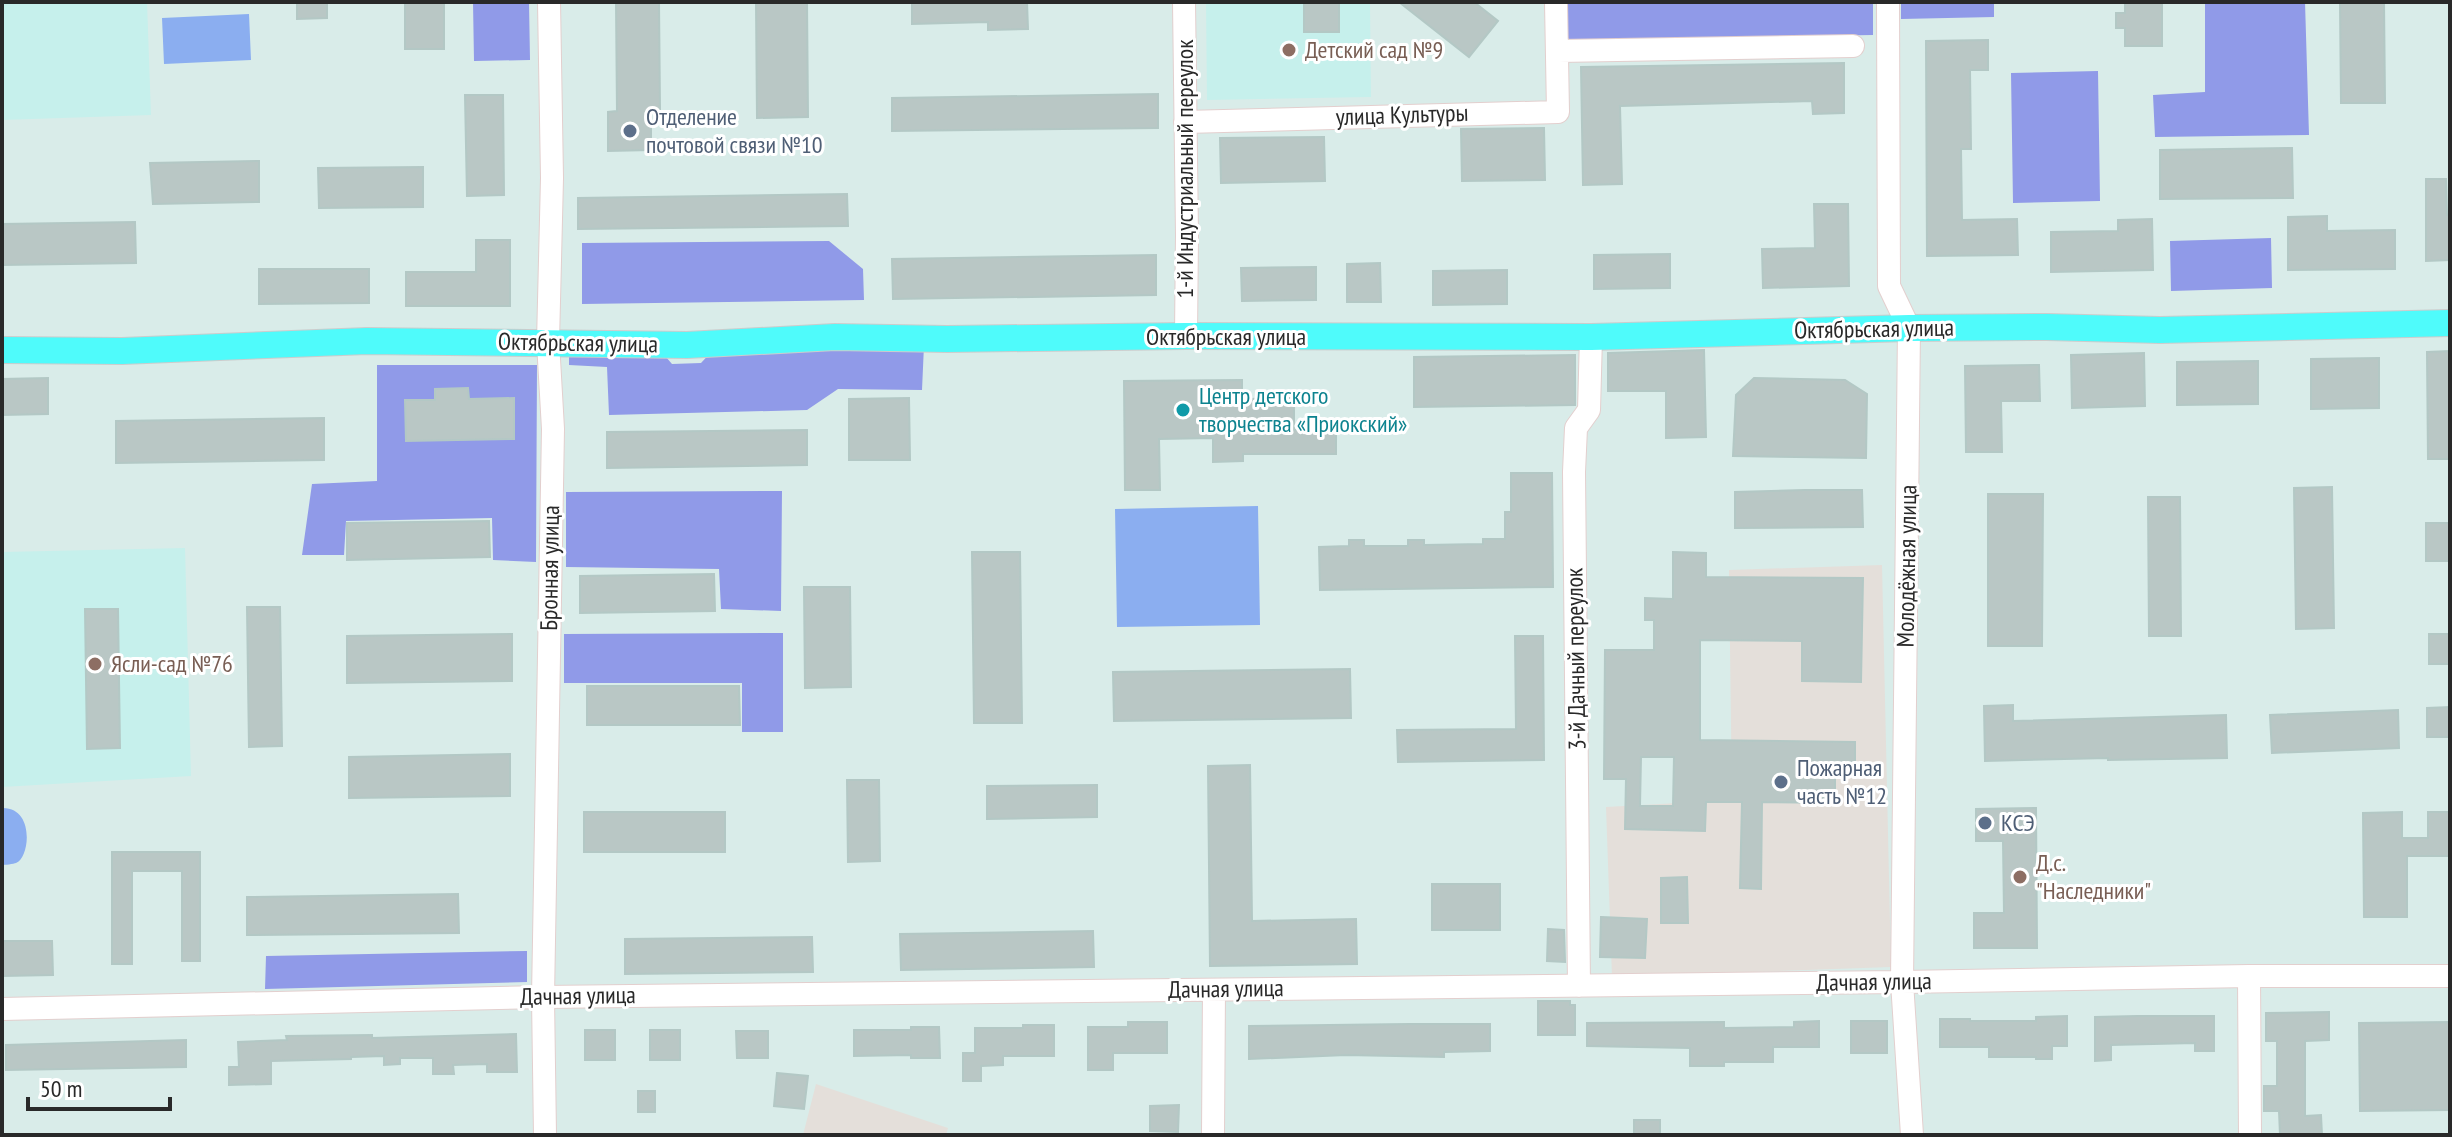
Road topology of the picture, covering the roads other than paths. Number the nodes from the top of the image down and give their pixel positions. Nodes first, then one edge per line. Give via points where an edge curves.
1 (549, 2) edge
2 (1184, 2) edge
3 (1556, 2) edge
4 (1888, 2) edge
5 (1853, 46) dead end
6 (1558, 51) junction
7 (1185, 122) junction
8 (2450, 323) edge
9 (1909, 328) junction
10 (1186, 336) junction
11 (1591, 337) junction
12 (548, 342) junction
13 (2, 350) edge
14 (2249, 976) junction
15 (2450, 976) edge
16 (1902, 982) junction
17 (1579, 986) junction
18 (1214, 990) junction
19 (543, 997) junction
20 (2, 1009) edge
21 (545, 1135) edge
22 (1213, 1135) edge
23 (1912, 1135) edge
24 (2250, 1135) edge

1 - 12 street, Бронная улица
2 - 7 street, 1-й Индустриальный переулок
3 - 6 street, улица Культуры
4 - 9 street, Молодёжная улица via 1889,286
5 - 6 street
6 - 7 street, улица Культуры via 1558,112
7 - 10 street, 1-й Индустриальный переулок
8 - 9 main road, Октябрьская улица via 2160,330
9 - 11 main road, Октябрьская улица
9 - 16 street, Молодёжная улица
10 - 11 main road, Октябрьская улица
10 - 12 main road, Октябрьская улица via 835,337 687,345
11 - 17 street, 3-й Дачный переулок via 1589,410 1576,428 1574,472
12 - 13 main road, Октябрьская улица
12 - 19 street, Бронная улица via 553,429
14 - 15 street, Дачная улица
14 - 16 street, Дачная улица
14 - 24 street
16 - 17 street, Дачная улица
16 - 23 street, Молодёжная улица
17 - 18 street, Дачная улица
18 - 19 street, Дачная улица
18 - 22 street
19 - 20 street, Дачная улица
19 - 21 street, Бронная улица

